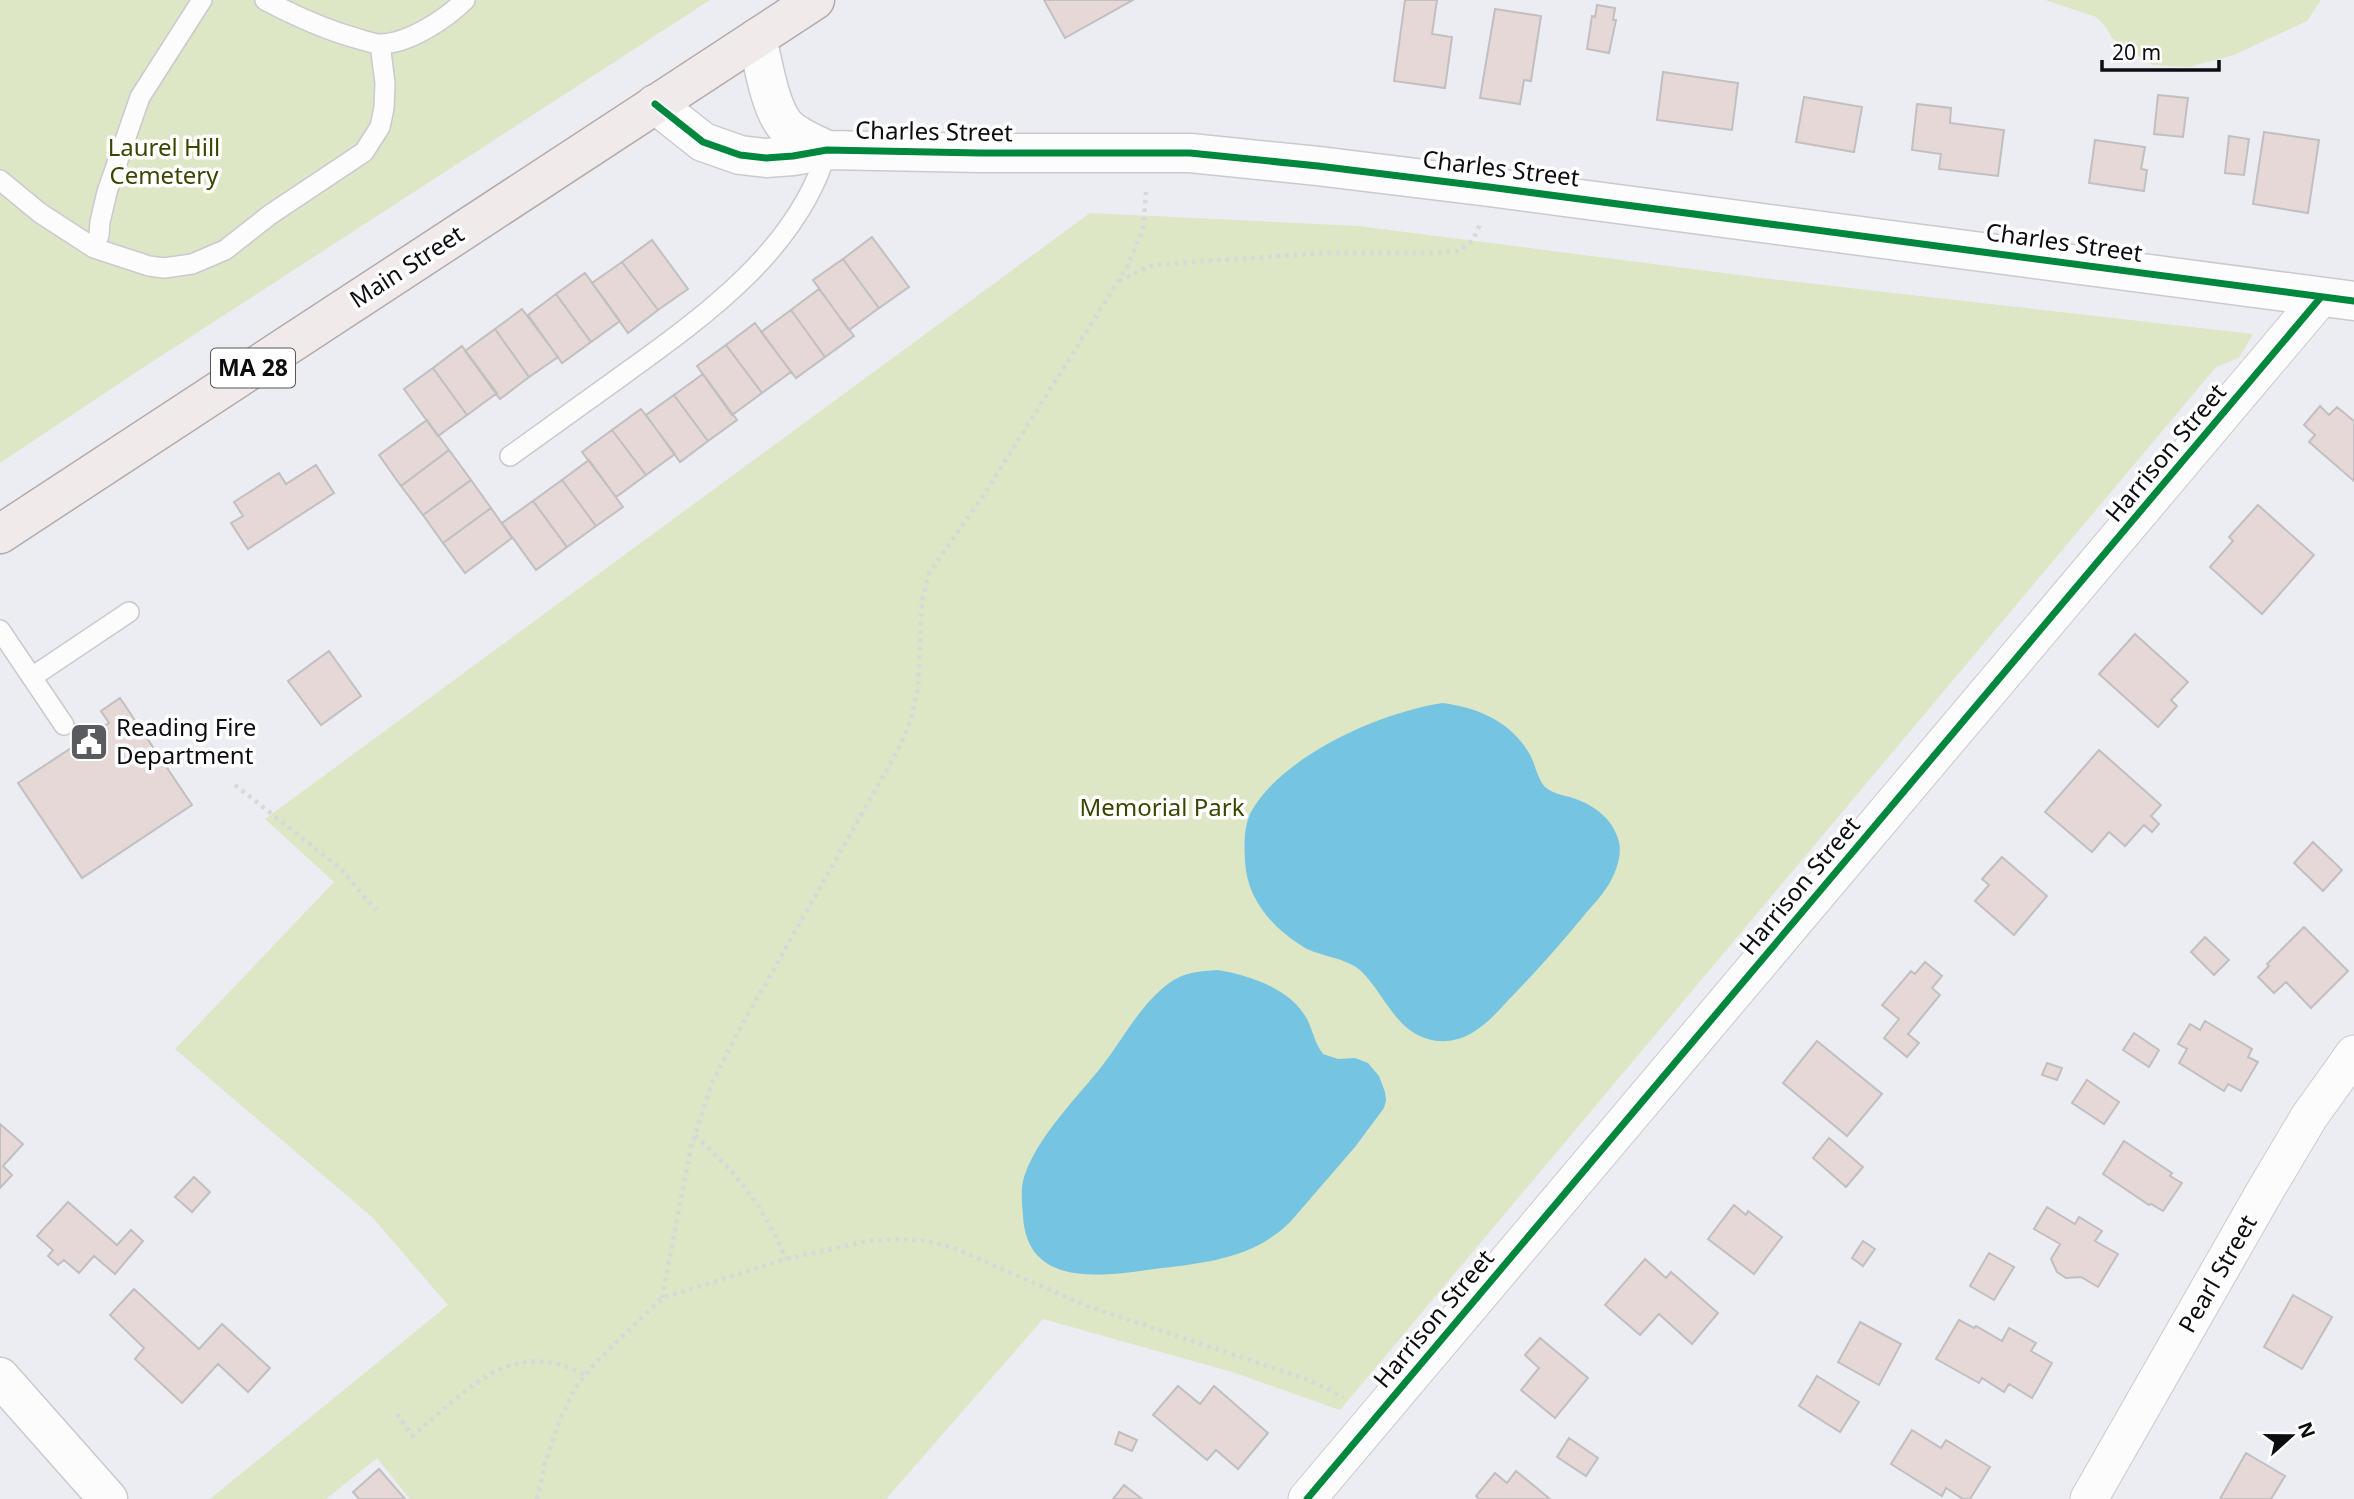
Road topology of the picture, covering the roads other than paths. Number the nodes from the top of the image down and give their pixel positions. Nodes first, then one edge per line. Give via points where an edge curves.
1 (202, 0) edge
2 (265, 0) edge
3 (465, 0) edge
4 (815, 0) edge
5 (757, 38) junction
6 (380, 44) junction
7 (655, 104) junction
8 (810, 153) junction
9 (0, 180) edge
10 (94, 248) junction
11 (2337, 299) edge
12 (510, 456) dead end
13 (0, 534) edge
14 (129, 612) dead end
15 (0, 630) edge
16 (32, 677) junction
17 (64, 725) dead end
18 (2354, 1054) edge
19 (0, 1377) edge
20 (108, 1499) edge
21 (1307, 1499) edge
22 (2089, 1499) edge

1 - 10 lane via 140,97 107,192
2 - 6 lane via 332,32
3 - 6 lane via 425,30
4 - 5 main road, Main Street / MA 28
5 - 7 main road, Main Street / MA 28
5 - 8 street, Charles Street via 784,124
6 - 10 lane via 385,83 380,127 354,160 225,250 192,264 149,266
7 - 8 street, Charles Street via 702,142 740,155 766,158
7 - 13 main road, Main Street / MA 28
8 - 11 street, Charles Street via 1190,153 1489,187
8 - 12 lane via 816,185 797,218 726,296
9 - 10 lane
11 - 21 street, Harrison Street
14 - 16 lane
15 - 16 lane
16 - 17 lane
18 - 22 street, Pearl Street via 2272,1180
19 - 20 street

